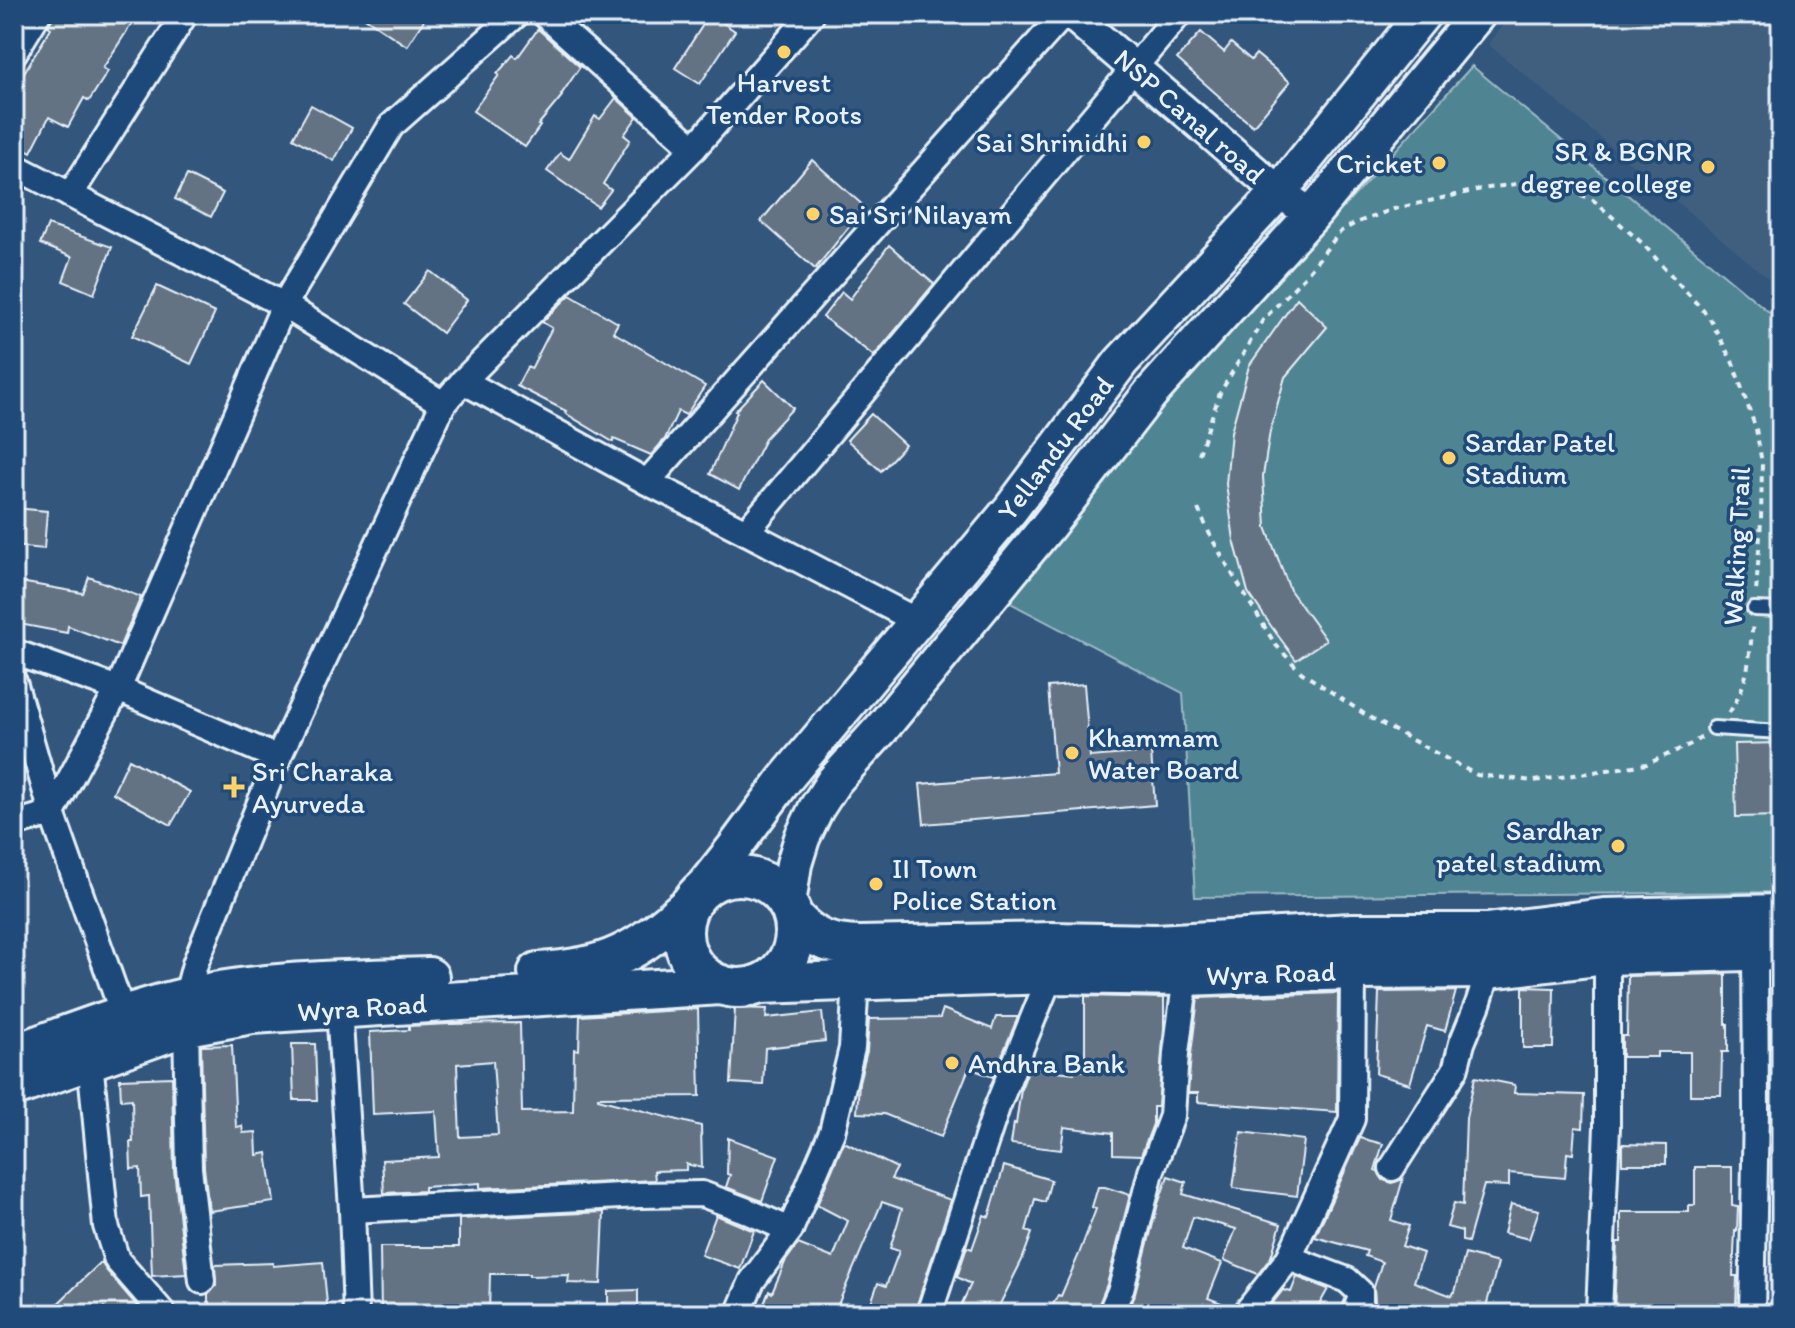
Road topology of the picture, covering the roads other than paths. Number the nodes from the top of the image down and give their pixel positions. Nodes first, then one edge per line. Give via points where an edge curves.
1 (38, 14) edge
2 (185, 14) edge
3 (517, 14) edge
4 (544, 14) edge
5 (812, 14) edge
6 (1064, 14) edge
7 (1071, 14) edge
8 (1179, 14) edge
9 (1423, 14) edge
10 (1478, 14) edge
11 (14, 53) edge
12 (1134, 67) junction
13 (694, 148) junction
14 (14, 166) edge
15 (1279, 192) junction
16 (70, 195) junction
17 (1312, 215) junction
18 (284, 305) junction
19 (463, 381) junction
20 (443, 404) junction
21 (647, 482) junction
22 (746, 532) junction
23 (1754, 609) road end
24 (1781, 610) edge
25 (917, 621) junction
26 (14, 652) edge
27 (14, 682) edge
28 (118, 689) junction
29 (1714, 728) road end
30 (1781, 732) edge
31 (278, 758) junction
32 (52, 813) junction
33 (14, 824) edge
34 (694, 899) junction
35 (791, 911) junction
36 (1781, 914) edge
37 (1768, 950) edge
38 (1607, 955) junction
39 (1489, 969) junction
40 (1353, 970) junction
41 (1051, 974) junction
42 (1186, 976) junction
43 (856, 980) junction
44 (760, 984) junction
45 (721, 985) junction
46 (339, 1008) junction
47 (186, 1012) junction
48 (123, 1014) junction
49 (14, 1054) edge
50 (90, 1060) junction
51 (14, 1087) edge
52 (1392, 1168) dead end
53 (352, 1210) junction
54 (790, 1230) junction
55 (1289, 1258) junction
56 (202, 1281) dead end
57 (1599, 1312) dead end
58 (164, 1314) edge
59 (356, 1314) edge
60 (738, 1314) edge
61 (929, 1314) edge
62 (1110, 1314) edge
63 (1245, 1314) edge
64 (1354, 1314) edge
65 (1752, 1314) edge

1 - 11 street
2 - 16 street
3 - 18 street via 391,126
4 - 13 street
5 - 13 street
6 - 21 street
7 - 12 street, NSP Canal road
8 - 12 street
9 - 15 main road, Yellandu Road
10 - 17 main road, Yellandu Road
12 - 15 street, NSP Canal road
12 - 22 street
13 - 19 street
14 - 16 street
15 - 17 street, NSP Canal road
15 - 25 main road, Yellandu Road via 1121,362 1011,509
16 - 18 street
17 - 35 main road, Yellandu Road via 1150,394 1038,539 834,781 802,838 794,864
18 - 20 street
18 - 28 street
19 - 20 street
19 - 21 street
20 - 31 street
21 - 22 street
22 - 25 street
23 - 24 lane
25 - 34 main road, Yellandu Road via 785,779
26 - 28 street
27 - 32 street
28 - 31 street
28 - 32 street
29 - 30 lane
31 - 47 street via 195,964
32 - 33 street
32 - 48 street
34 - 35 main road, Wyra Road via 712,882 746,876 777,891
34 - 45 main road via 683,924 684,944 691,962
34 - 47 main road, Wyra Road via 661,930 600,964 567,971 243,988
35 - 36 main road, Wyra Road via 805,930 839,946 1156,944 1352,933 1487,933 1604,918
35 - 44 main road via 792,949 785,964
37 - 38 main road, Wyra Road
37 - 65 street via 1756,1110
38 - 39 main road, Wyra Road
38 - 57 street
39 - 40 main road, Wyra Road
39 - 52 street via 1455,1070
40 - 42 main road, Wyra Road
40 - 55 street via 1352,1119
41 - 42 main road, Wyra Road
41 - 43 main road, Wyra Road
41 - 61 street via 997,1107
42 - 62 street via 1172,1116
43 - 44 main road, Wyra Road
43 - 54 street via 852,1048 832,1132
44 - 45 main road, Wyra Road
45 - 46 main road, Wyra Road
46 - 47 main road, Wyra Road
46 - 53 street
47 - 48 main road, Wyra Road
47 - 50 main road, Wyra Road
47 - 56 street via 189,1168
48 - 49 main road, Wyra Road
50 - 51 main road, Wyra Road
50 - 58 street via 106,1226 117,1260
53 - 54 street via 702,1194
53 - 59 street
54 - 60 street via 752,1281
55 - 63 street
55 - 64 street via 1347,1280 1360,1292

